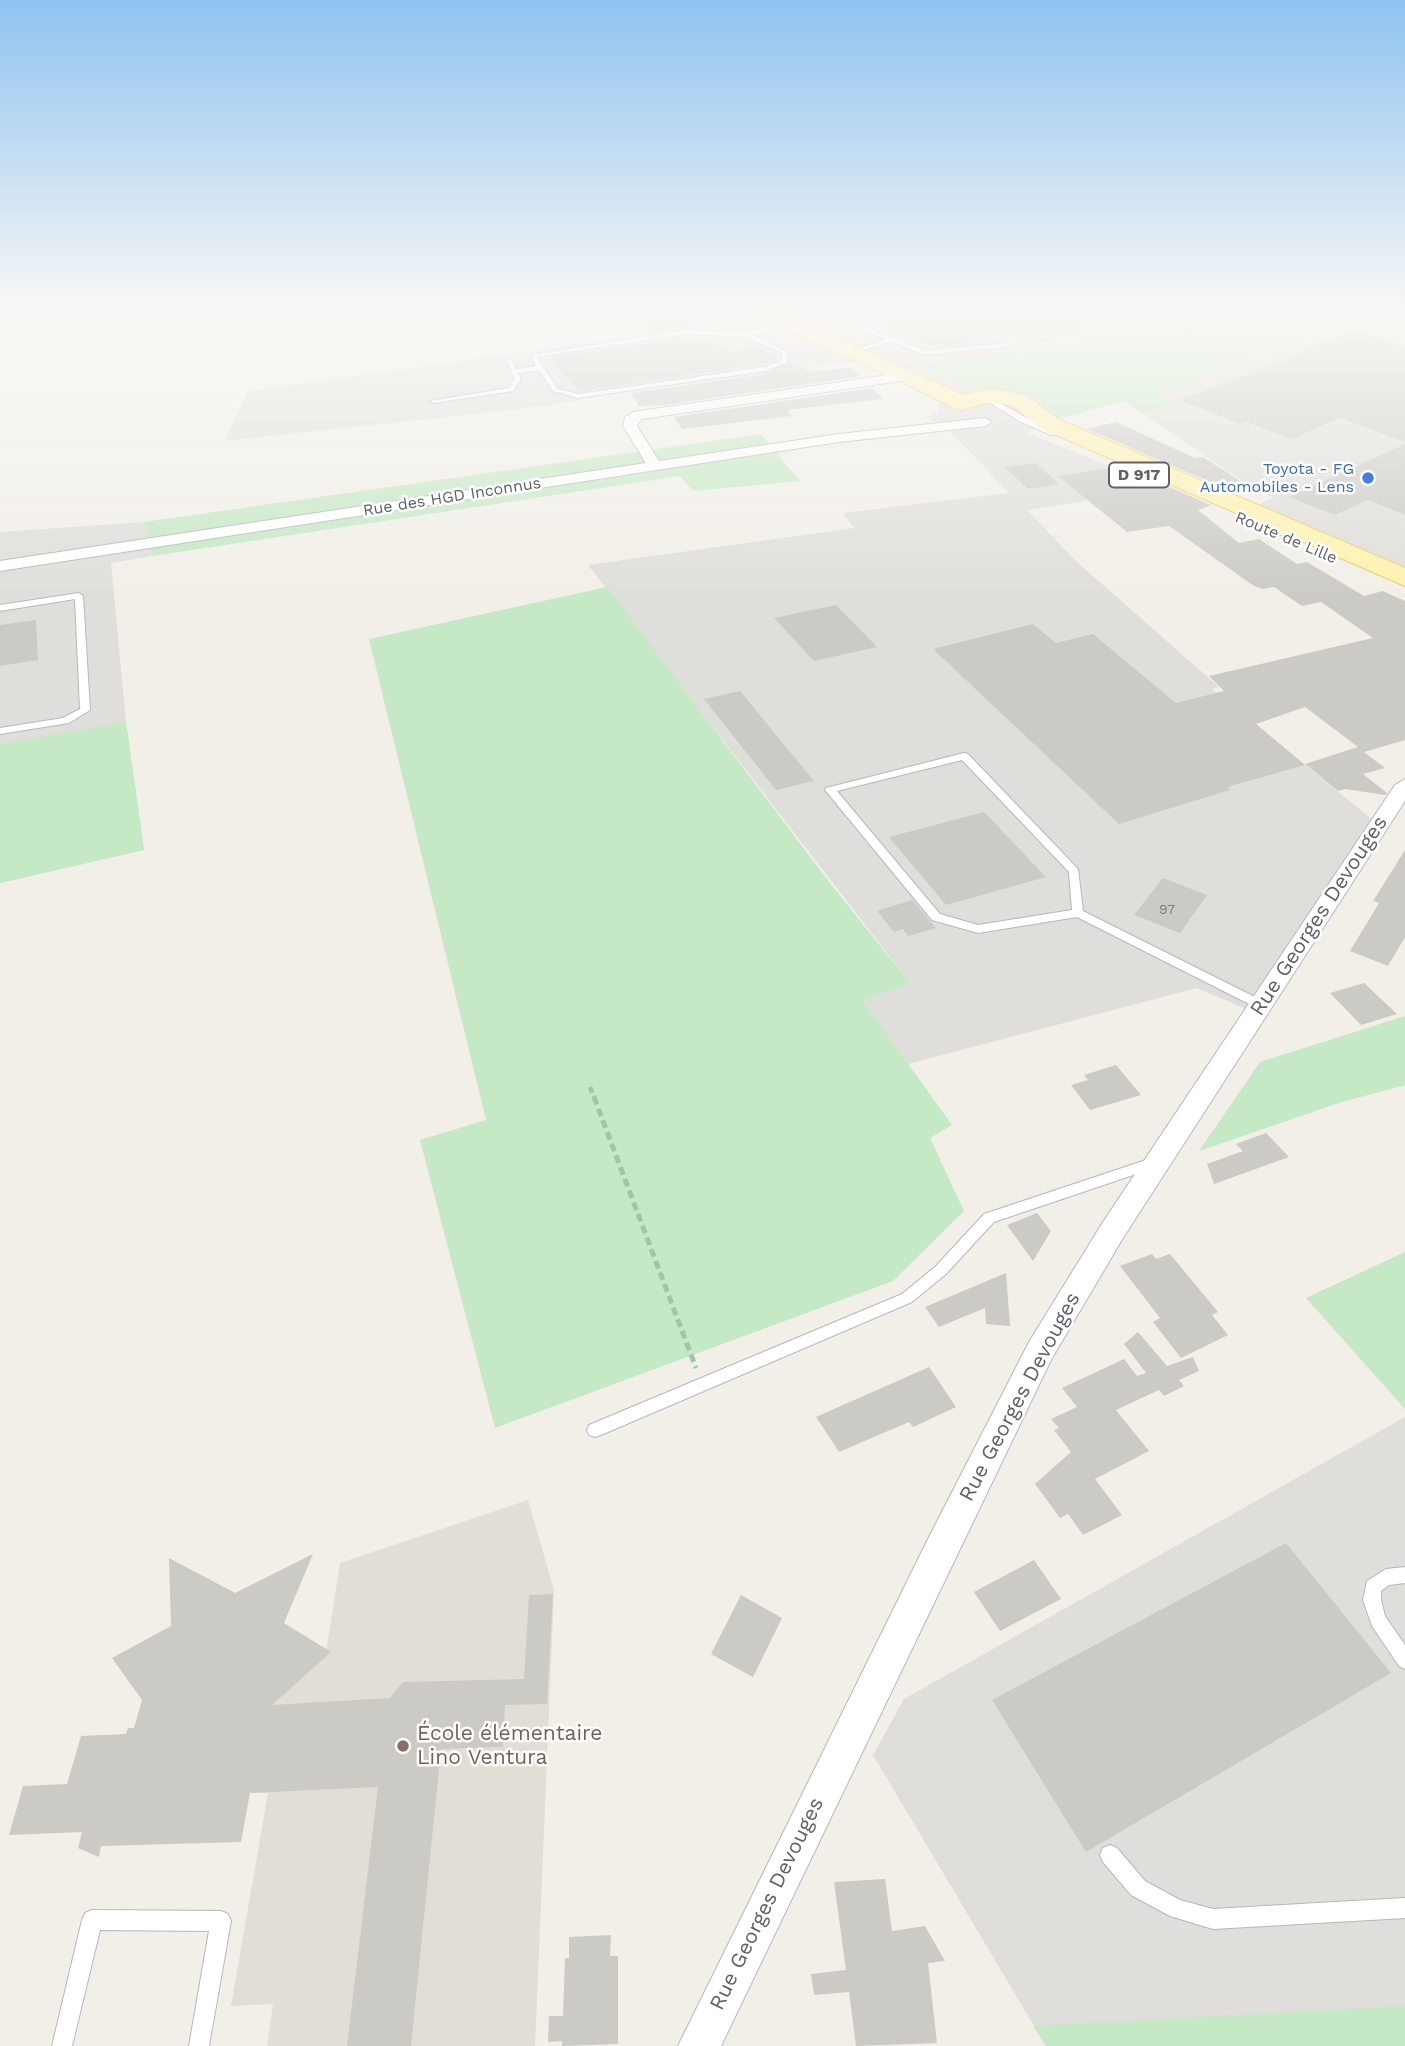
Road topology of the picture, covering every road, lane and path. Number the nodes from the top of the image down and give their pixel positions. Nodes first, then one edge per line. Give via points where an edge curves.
1 (697, 406) edge
2 (963, 406) edge
3 (973, 406) edge
4 (1016, 406) edge
5 (1021, 417) junction
6 (985, 422) junction
7 (905, 433) junction
8 (654, 466) junction
9 (1266, 530) junction
10 (0, 566) edge
11 (1405, 578) edge
12 (1405, 584) edge
13 (1405, 590) edge
14 (0, 608) edge
15 (0, 731) edge
16 (1405, 785) edge
17 (1078, 913) junction
18 (1261, 1005) junction
19 (590, 1087) dead end
20 (1160, 1160) junction
21 (702, 1385) junction
22 (595, 1430) dead end
23 (1405, 1575) edge
24 (1405, 1660) edge
25 (1110, 1855) dead end
26 (1405, 1908) edge
27 (62, 2046) edge
28 (199, 2046) edge
29 (699, 2046) edge

1 - 8 street via 630,420
2 - 7 street, Rue des HGD Inconnus via 942,421
3 - 6 main road
4 - 5 main road
5 - 6 main road
5 - 9 main road, Route de Lille / D 917
5 - 11 main road, Route de Lille / D 917 via 1049,424
6 - 7 street, Rue des HGD Inconnus
7 - 8 street, Rue des HGD Inconnus via 839,438
8 - 10 street, Rue des HGD Inconnus
9 - 12 lane via 1287,533
9 - 13 main road, Route de Lille / D 917
14 - 15 lane via 79,596 85,710 66,721
16 - 18 street, Rue Georges Devouges
17 - 17 lane via 978,929 936,917 830,790 964,756 1074,872
17 - 18 lane
18 - 20 street, Rue Georges Devouges
19 - 21 path
20 - 21 lane via 989,1218 941,1270 906,1298
20 - 29 street, Rue Georges Devouges via 1040,1352
21 - 22 lane
23 - 24 lane via 1386,1577 1373,1587 1372,1600 1378,1620
25 - 26 lane via 1138,1888 1177,1909 1213,1919
27 - 28 lane via 92,1920 221,1921

